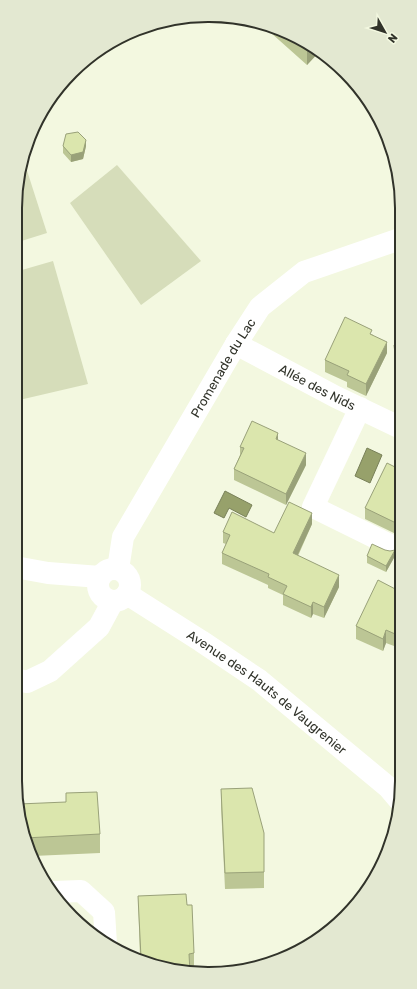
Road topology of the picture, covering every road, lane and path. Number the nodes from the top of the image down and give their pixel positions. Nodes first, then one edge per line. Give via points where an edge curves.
1 (395, 241) edge
2 (236, 344) junction
3 (360, 408) junction
4 (395, 425) edge
5 (390, 545) dead end
6 (22, 568) edge
7 (109, 573) junction
8 (120, 597) junction
9 (22, 681) edge
10 (395, 788) edge
11 (59, 892) edge
12 (106, 936) edge

1 - 2 street, Promenade du Lac via 304,272 260,307
2 - 3 street, Allée des Nids
2 - 7 street, Promenade du Lac via 123,537
3 - 4 street, Allée des Nids
3 - 5 street via 313,507
6 - 7 street via 48,572
7 - 8 street via 123,571 130,579 130,590
8 - 9 street via 99,627 50,671 27,682
8 - 10 street, Avenue des Hauts de Vaugrenier via 202,641 259,680
11 - 12 street via 81,891 104,912

